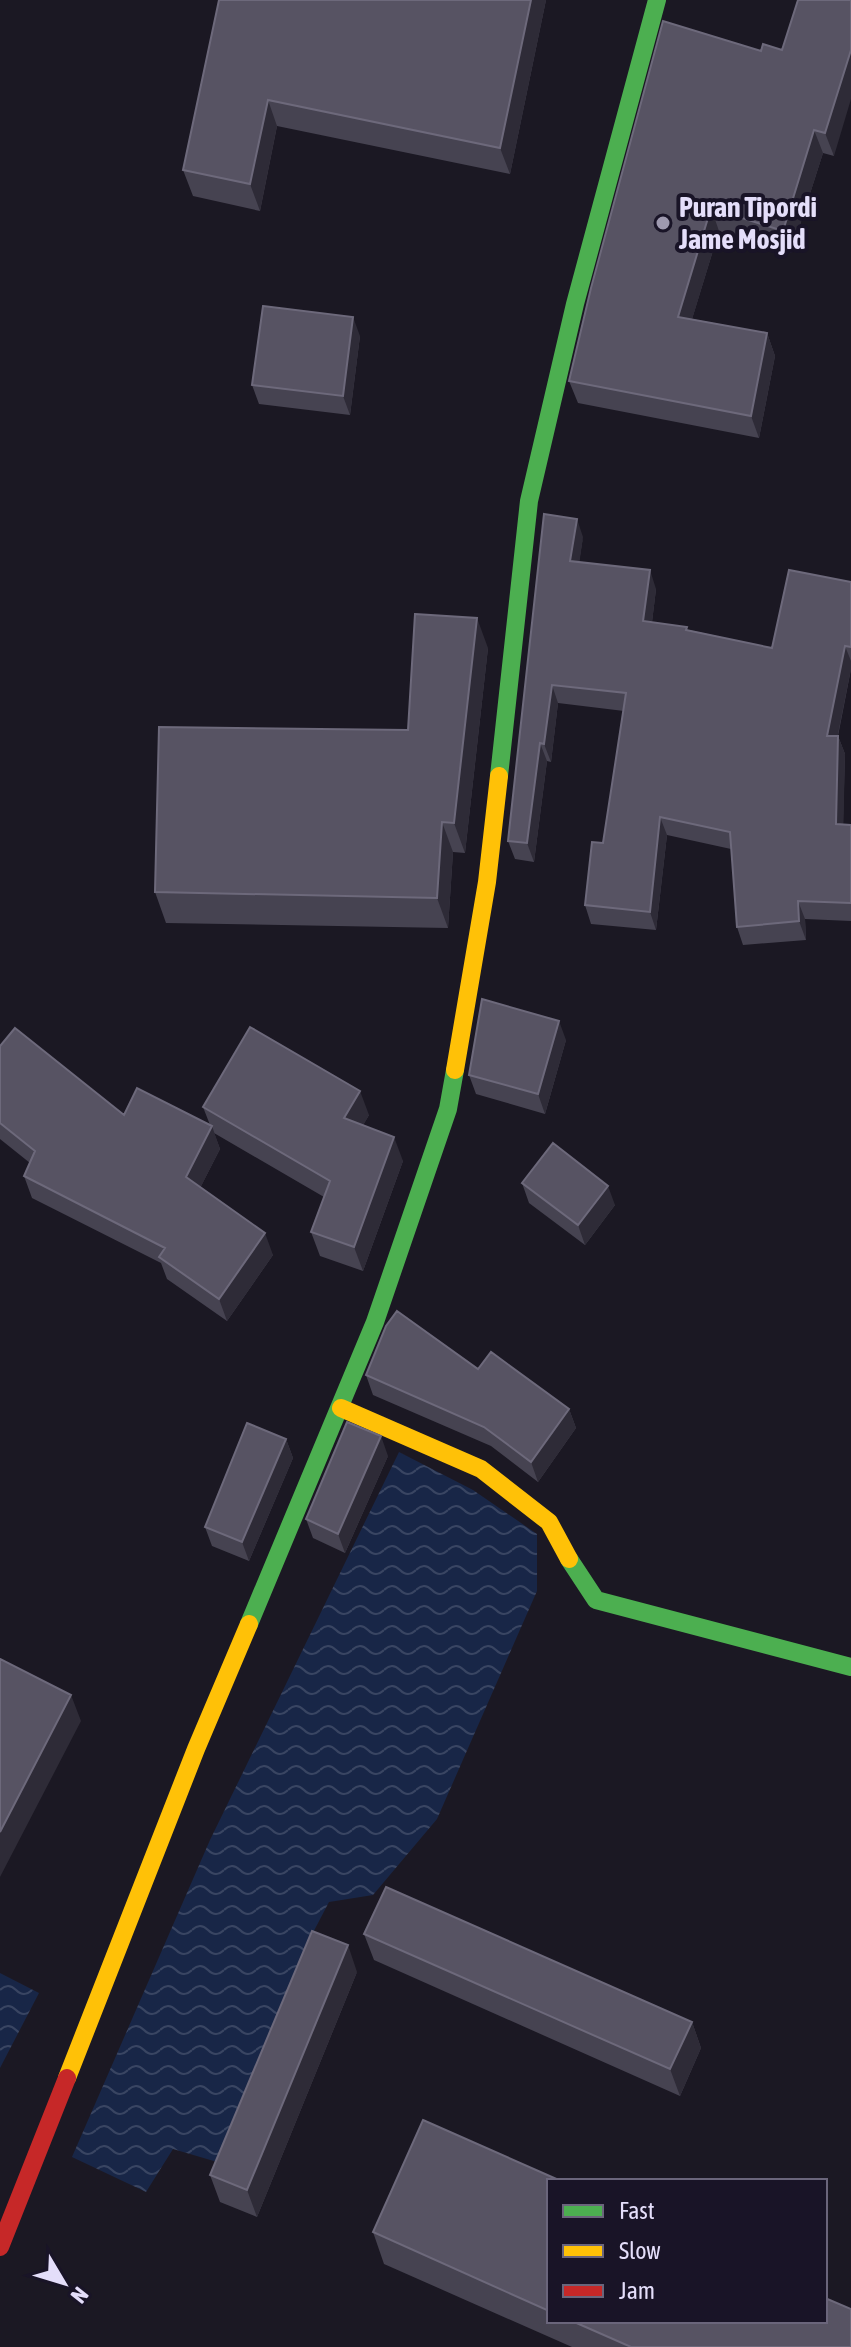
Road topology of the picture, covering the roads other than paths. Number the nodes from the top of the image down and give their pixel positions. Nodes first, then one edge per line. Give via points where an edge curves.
1 (657, 0) edge
2 (341, 1408) junction
3 (851, 1667) edge
4 (0, 2247) edge

1 - 2 street via 575,304 529,501 487,882 448,1109
2 - 3 street via 481,1469 549,1522 596,1600
2 - 4 street via 196,1749

